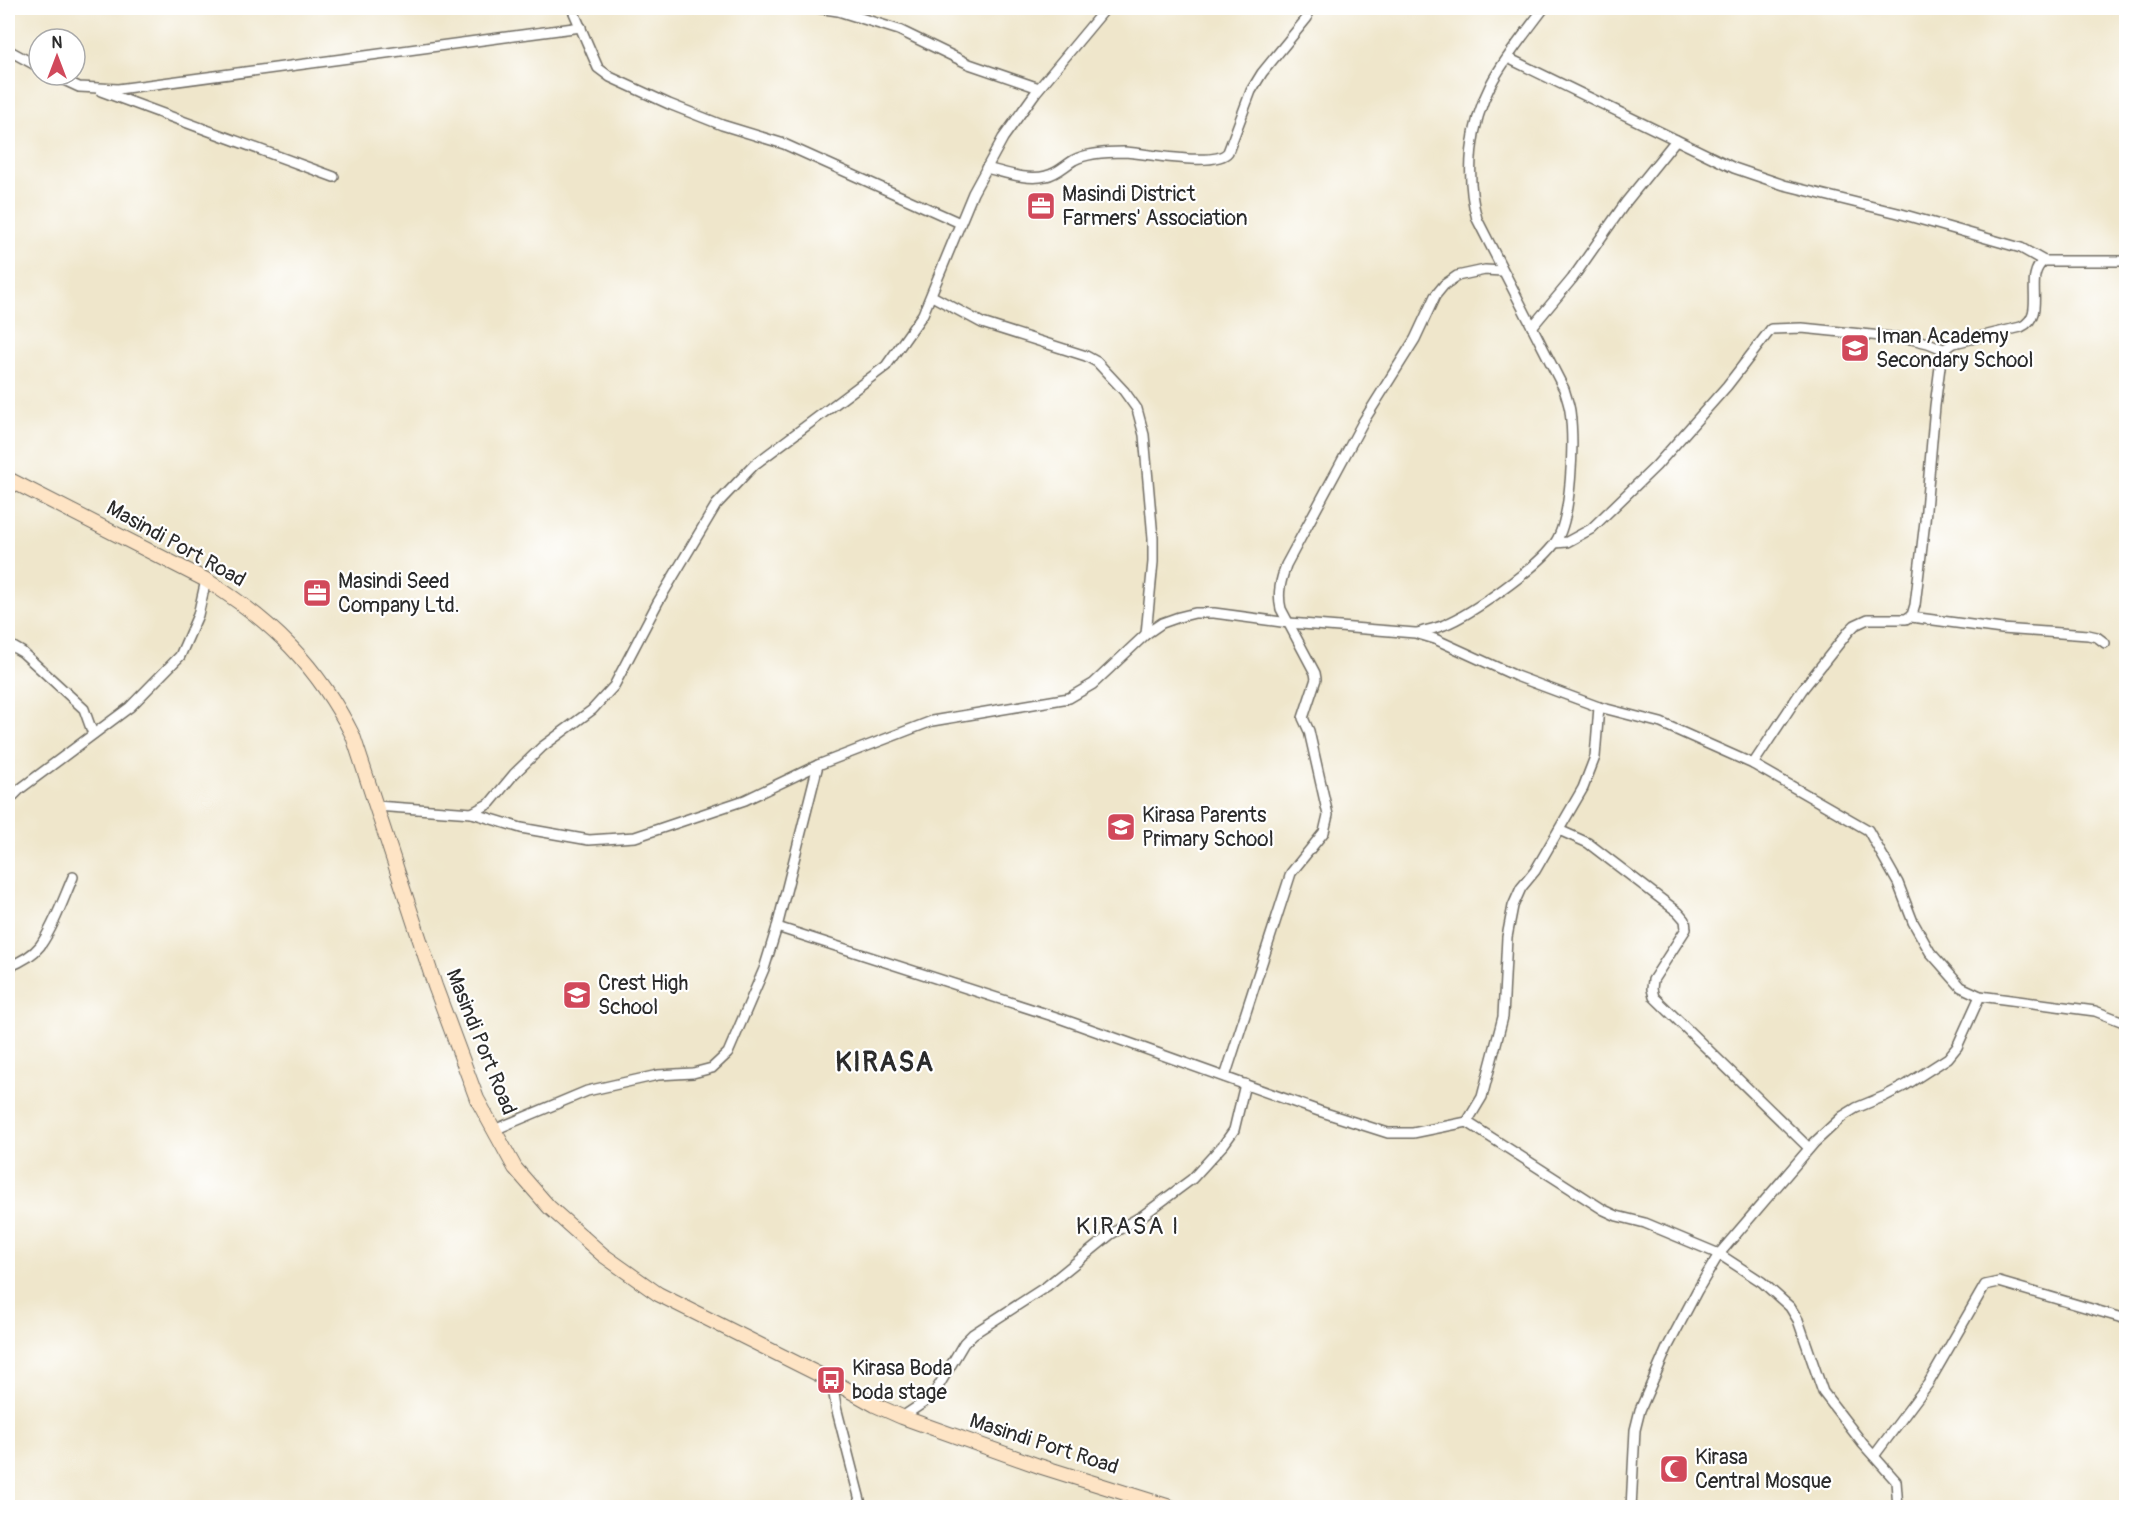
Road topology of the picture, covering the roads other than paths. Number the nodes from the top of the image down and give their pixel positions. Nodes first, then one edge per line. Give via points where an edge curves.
1 (572, 8) edge
2 (818, 8) edge
3 (1106, 8) edge
4 (1544, 8) edge
5 (1307, 18) dead end
6 (580, 27) junction
7 (8, 50) edge
8 (1508, 58) junction
9 (27, 60) edge
10 (79, 87) edge
11 (1039, 88) junction
12 (96, 89) junction
13 (1676, 140) junction
14 (986, 168) junction
15 (334, 177) dead end
16 (960, 223) junction
17 (2044, 261) junction
18 (2127, 261) edge
19 (1502, 271) junction
20 (932, 296) junction
21 (1532, 327) junction
22 (1943, 349) junction
23 (8, 479) edge
24 (1555, 543) junction
25 (206, 580) junction
26 (1911, 617) junction
27 (1288, 623) junction
28 (1415, 633) junction
29 (1146, 634) junction
30 (2104, 643) dead end
31 (8, 644) edge
32 (1599, 706) junction
33 (93, 734) junction
34 (1753, 764) junction
35 (818, 765) junction
36 (8, 801) edge
37 (376, 806) junction
38 (472, 813) junction
39 (1559, 830) junction
40 (73, 877) dead end
41 (777, 927) junction
42 (8, 967) edge
43 (1980, 996) junction
44 (2127, 1023) edge
45 (1225, 1077) junction
46 (1245, 1084) junction
47 (1467, 1122) junction
48 (494, 1130) junction
49 (1809, 1148) junction
50 (1719, 1254) junction
51 (2127, 1319) edge
52 (832, 1381) junction
53 (902, 1417) junction
54 (1874, 1456) junction
55 (862, 1508) edge
56 (1173, 1508) edge
57 (1631, 1508) edge
58 (1898, 1508) edge

1 - 6 street
2 - 11 street via 899,30 969,64
3 - 11 street
4 - 8 street
5 - 14 street via 1256,82 1223,157 1201,160 1122,152 1100,154 1079,158 1042,177
6 - 12 street
6 - 16 street via 598,68 610,78 722,125 784,144
7 - 9 street
8 - 13 street
8 - 19 street via 1492,81 1477,116 1471,158 1471,193 1477,219
10 - 12 street
11 - 14 street
12 - 15 street
13 - 17 street via 1760,178 2021,248
13 - 21 street
14 - 16 street
16 - 20 street
17 - 18 street
17 - 22 street via 2036,271 2029,324 1954,342
19 - 21 street
19 - 27 street via 1457,276 1435,296 1415,339 1363,422 1286,564 1279,600
20 - 29 street via 982,323 1097,362 1137,409 1144,435 1153,538
20 - 38 street via 924,314 886,366 739,479 711,514 614,686 592,710 542,747 490,802
21 - 24 street via 1564,389 1571,422 1568,498 1563,527
22 - 24 street via 1911,339 1802,328 1771,330 1728,386 1656,466 1591,529 1567,542
22 - 26 street via 1917,595
23 - 25 main road, Masindi Port Road
24 - 28 street via 1536,564 1468,612
25 - 33 street via 198,615 180,656 130,707
25 - 37 main road, Masindi Port Road via 263,620 310,667 341,711 353,736
26 - 30 street via 2002,630 2088,635
26 - 34 street via 1868,619 1855,625 1802,690
27 - 28 street
27 - 29 street via 1195,613 1162,623
27 - 45 street via 1315,673 1303,717 1328,815 1324,832 1292,873
28 - 32 street
29 - 35 street via 1093,684 1069,698 932,721
31 - 33 street via 22,652 84,709
32 - 34 street via 1661,723
32 - 39 street via 1595,757
33 - 36 street
34 - 43 street via 1868,830 1930,952 1961,987
35 - 38 street via 745,800 635,837 589,840 521,828
35 - 41 street
37 - 38 street
37 - 48 main road, Masindi Port Road via 435,986 477,1099
39 - 47 street via 1513,906 1507,937 1503,1017 1482,1097
39 - 49 street via 1588,843 1685,920 1686,929 1653,980 1654,997
40 - 42 street via 38,948
41 - 45 street via 1062,1019
41 - 48 street via 764,969 728,1053 712,1068 587,1091
43 - 44 street via 2095,1011
43 - 49 street via 1948,1058 1906,1085 1843,1116
45 - 46 street
46 - 47 street via 1388,1133 1413,1133
46 - 53 street via 1234,1130 1192,1179 1111,1234 1047,1286 973,1334 932,1397
47 - 50 street via 1604,1210
48 - 52 main road, Masindi Port Road via 515,1168 549,1207 603,1255 658,1294
49 - 50 street
50 - 54 street via 1762,1282 1790,1307 1823,1392
50 - 57 street via 1672,1338 1640,1410 1635,1430
51 - 54 street via 1999,1282 1985,1285 1928,1384
52 - 53 main road, Masindi Port Road
52 - 55 street
53 - 56 main road, Masindi Port Road
54 - 58 street via 1896,1480

